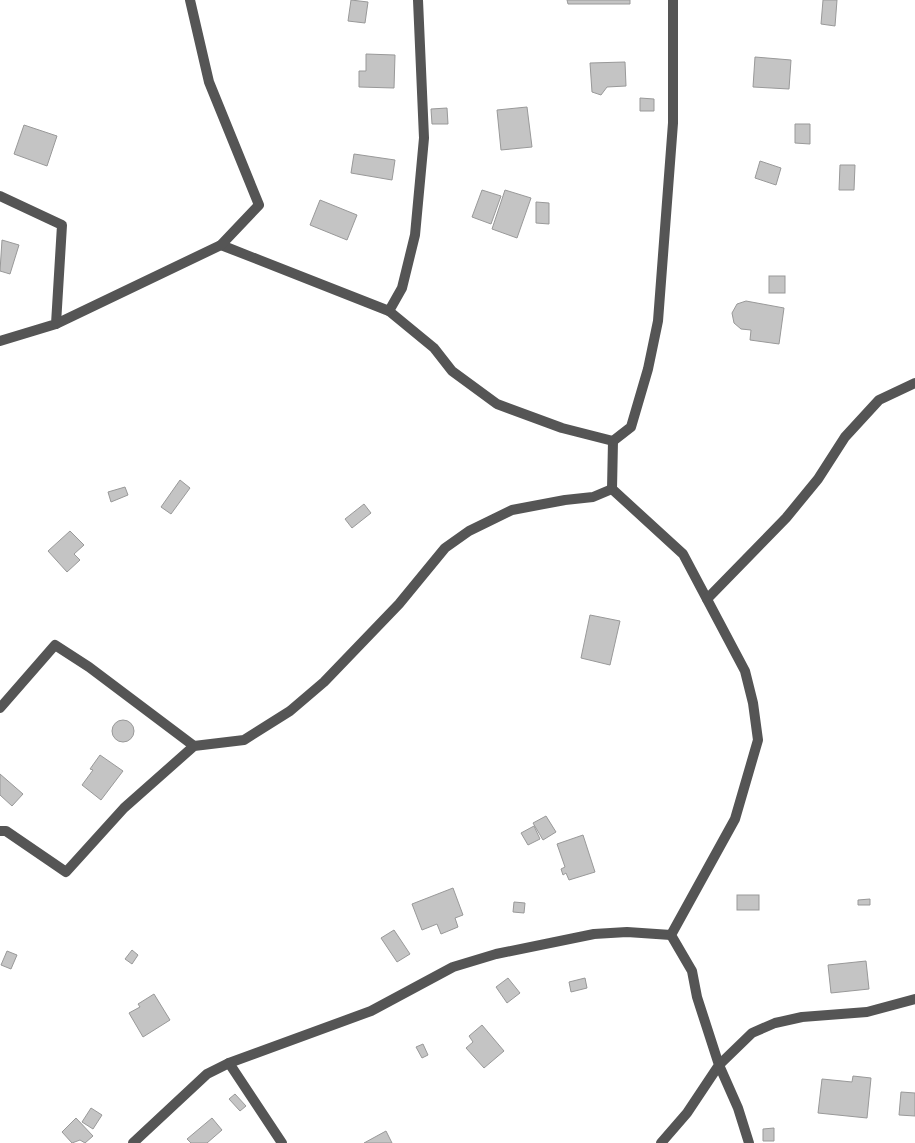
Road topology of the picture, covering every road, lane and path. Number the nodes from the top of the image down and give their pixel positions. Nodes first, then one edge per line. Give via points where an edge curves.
1 (190, 0) edge
2 (418, 0) edge
3 (673, 0) edge
4 (0, 196) edge
5 (222, 245) junction
6 (389, 311) junction
7 (56, 324) junction
8 (0, 341) edge
9 (915, 382) edge
10 (613, 440) junction
11 (612, 489) junction
12 (707, 599) junction
13 (0, 708) edge
14 (194, 746) junction
15 (0, 831) edge
16 (671, 935) junction
17 (915, 999) edge
18 (229, 1063) junction
19 (719, 1065) junction
20 (133, 1143) edge
21 (282, 1143) edge
22 (661, 1143) edge
23 (749, 1143) edge

1 - 5 street via 209,82 260,205
2 - 6 street via 424,138 415,235 402,288
3 - 10 street via 674,123 658,321 631,427
4 - 7 street via 62,225
5 - 6 street
5 - 7 street
6 - 10 street via 434,348 452,371 497,404 562,428
7 - 8 street
9 - 12 street via 879,400 846,437 786,518
10 - 11 street
11 - 12 street via 683,554
11 - 14 street via 593,497 512,510 470,530 445,548 399,604 324,682 290,711 244,740
12 - 16 street via 745,670 758,740 735,819
13 - 14 street via 55,645
14 - 15 street via 124,808 66,872 6,831
16 - 18 street via 594,934 496,954 453,967 370,1011
16 - 19 street via 692,971
17 - 19 street via 867,1012 802,1017 775,1023 752,1033
18 - 20 street via 207,1074
18 - 21 street
19 - 22 street via 687,1113
19 - 23 street

